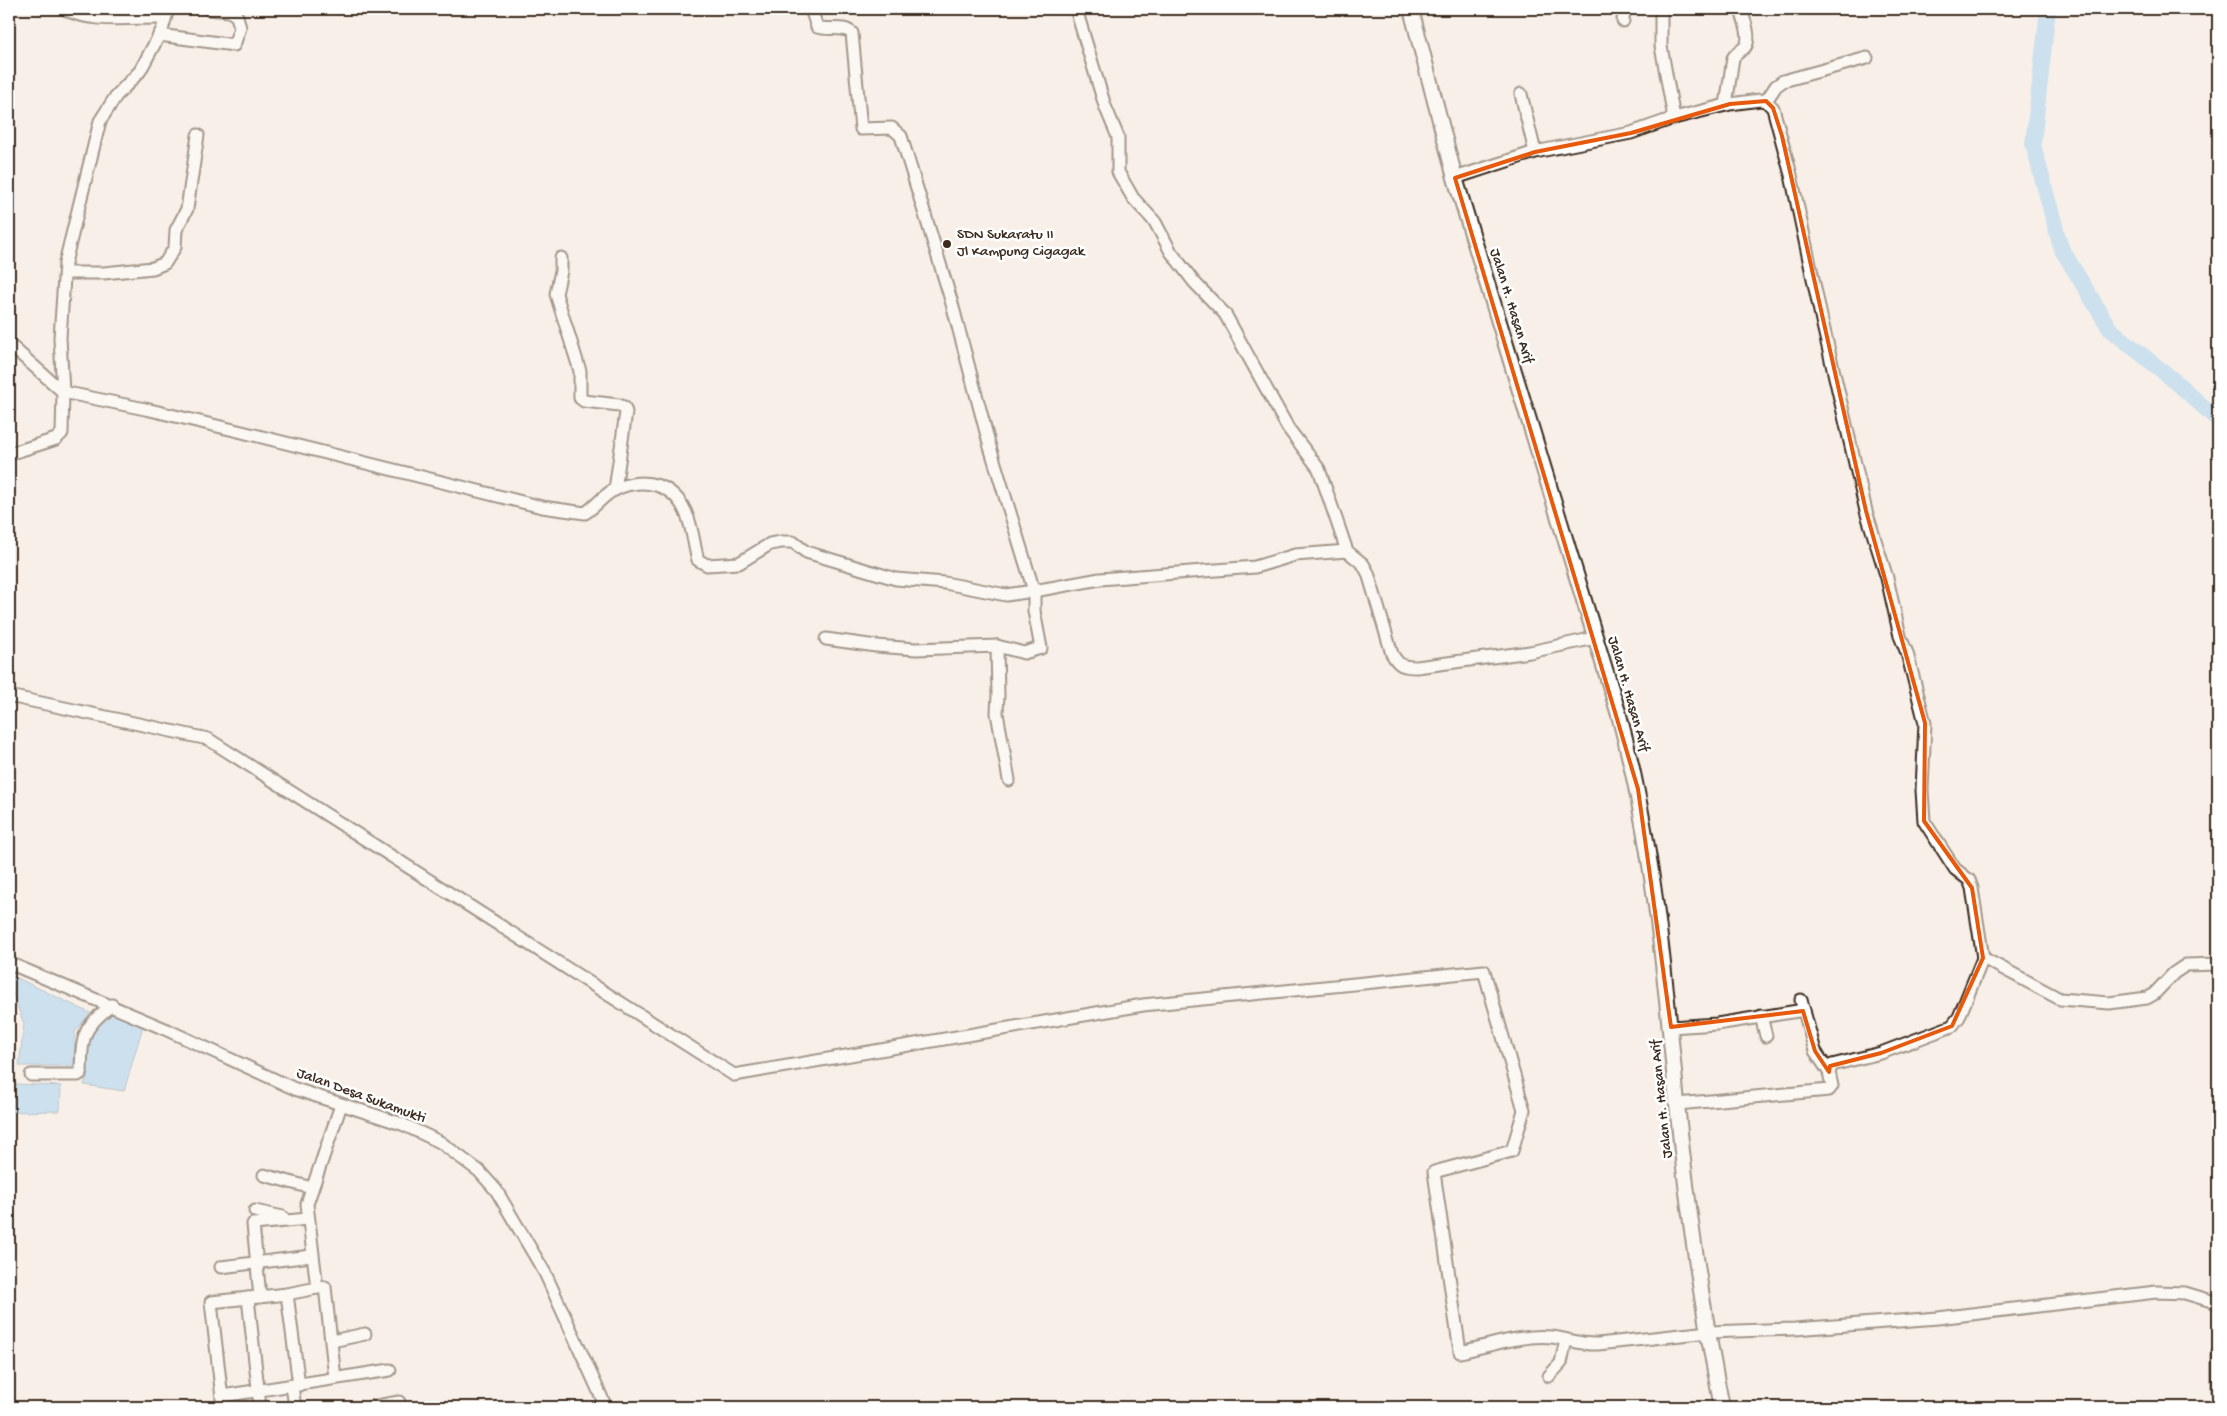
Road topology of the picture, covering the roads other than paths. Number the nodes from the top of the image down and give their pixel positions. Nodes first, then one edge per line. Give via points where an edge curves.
1 (64, 9) edge
2 (208, 9) edge
3 (811, 9) edge
4 (1079, 9) edge
5 (1411, 9) edge
6 (1624, 9) edge
7 (1661, 9) edge
8 (1740, 9) edge
9 (166, 13) edge
10 (1623, 21) dead end
11 (159, 35) junction
12 (1867, 58) dead end
13 (1521, 94) dead end
14 (1766, 101) junction
15 (1726, 105) junction
16 (1674, 118) junction
17 (198, 135) dead end
18 (1535, 152) junction
19 (1455, 178) junction
20 (561, 258) dead end
21 (65, 273) junction
22 (9, 344) edge
23 (63, 392) junction
24 (9, 454) edge
25 (614, 490) junction
26 (1347, 550) junction
27 (1034, 591) junction
28 (1595, 638) junction
29 (826, 639) dead end
30 (996, 646) junction
31 (9, 696) edge
32 (1009, 780) dead end
33 (1983, 958) junction
34 (9, 963) edge
35 (2218, 964) edge
36 (112, 1005) junction
37 (1761, 1016) junction
38 (1671, 1028) junction
39 (1766, 1036) dead end
40 (1829, 1072) junction
41 (30, 1075) dead end
42 (1677, 1104) junction
43 (341, 1105) junction
44 (264, 1175) dead end
45 (312, 1188) junction
46 (255, 1212) dead end
47 (308, 1219) junction
48 (295, 1220) junction
49 (311, 1256) junction
50 (257, 1264) junction
51 (221, 1267) dead end
52 (316, 1288) junction
53 (287, 1294) junction
54 (260, 1297) junction
55 (248, 1298) junction
56 (2218, 1304) edge
57 (365, 1334) dead end
58 (1710, 1335) junction
59 (332, 1340) junction
60 (1566, 1340) junction
61 (2218, 1352) edge
62 (390, 1370) dead end
63 (1549, 1376) dead end
64 (335, 1378) junction
65 (296, 1385) junction
66 (258, 1391) junction
67 (2218, 1391) edge
68 (223, 1401) edge
69 (399, 1402) dead end
70 (260, 1407) edge
71 (295, 1407) edge
72 (371, 1407) edge
73 (606, 1407) edge
74 (1722, 1407) edge

1 - 9 street via 89,17
2 - 11 street via 228,11 237,16 240,28 234,45
3 - 27 street via 817,27 824,30 843,28 852,33 861,129 892,128 900,136 951,300 990,447
4 - 26 street via 1078,16 1104,106 1118,137 1118,172 1133,198 1155,222 1171,252 1194,282 1226,314 1288,428 1319,469
5 - 19 main road, Jalan H. Hasan Arif
6 - 10 street
7 - 16 street via 1661,46
8 - 15 street via 1748,42 1733,58
9 - 11 street
11 - 21 street via 140,70 116,96 100,121
12 - 14 street via 1783,81
13 - 18 street
14 - 15 street
14 - 33 street via 1773,108 1782,136 1866,511 1925,723 1924,821 1955,869 1971,884
15 - 16 street
16 - 18 street via 1631,133
17 - 21 street via 188,209 176,230 175,247 165,263 153,268 104,273
18 - 19 street
19 - 28 main road, Jalan H. Hasan Arif
20 - 25 street via 556,294 580,371 580,398 619,405 626,412
21 - 23 street via 60,338
22 - 23 street
23 - 24 street via 60,437
23 - 25 street via 581,514
25 - 27 street via 645,483 670,491 688,517 698,560 707,565 739,563 770,544 788,541 806,552 896,580 945,583 1006,595
26 - 27 street via 1295,555 1255,567 1100,579
26 - 28 street via 1368,573 1392,654 1402,667 1530,652
27 - 30 street via 1041,648 1024,653
28 - 38 main road, Jalan H. Hasan Arif via 1638,789
29 - 30 street via 916,649
30 - 32 street via 997,713
31 - 60 street via 208,739 734,1075 1143,1005 1484,971 1524,1110 1512,1151 1434,1172 1460,1352 1523,1339 1552,1337
33 - 35 street via 2060,999 2109,1003 2147,998 2186,966
33 - 40 street via 1959,1017 1952,1026 1881,1053 1832,1065
34 - 36 street, Jalan Desa Sukamukti
36 - 41 street via 88,1026 83,1038 81,1073 78,1076
36 - 43 street, Jalan Desa Sukamukti via 295,1089
37 - 38 street
37 - 39 street
37 - 40 street via 1802,1005 1815,1051
38 - 42 main road, Jalan H. Hasan Arif
40 - 42 street via 1832,1086 1829,1090
42 - 58 main road, Jalan H. Hasan Arif via 1695,1248
43 - 45 street
43 - 73 street, Jalan Desa Sukamukti via 402,1124 440,1142 488,1180 545,1273
44 - 45 street
45 - 47 street via 307,1204
46 - 48 street
47 - 48 street
47 - 49 street
48 - 50 street via 252,1224
49 - 50 street
49 - 52 street
50 - 51 street
50 - 54 street
52 - 53 street
52 - 59 street via 325,1287
53 - 54 street
53 - 65 street
54 - 55 street
55 - 66 street
55 - 68 street via 211,1302
56 - 58 street via 2185,1293 2156,1292 1938,1318
57 - 59 street
58 - 60 street via 1589,1345
58 - 74 main road, Jalan H. Hasan Arif
59 - 64 street
60 - 63 street via 1561,1363
61 - 67 street
62 - 64 street
64 - 65 street
65 - 66 street
65 - 71 street
66 - 68 street
66 - 70 street
69 - 72 street

